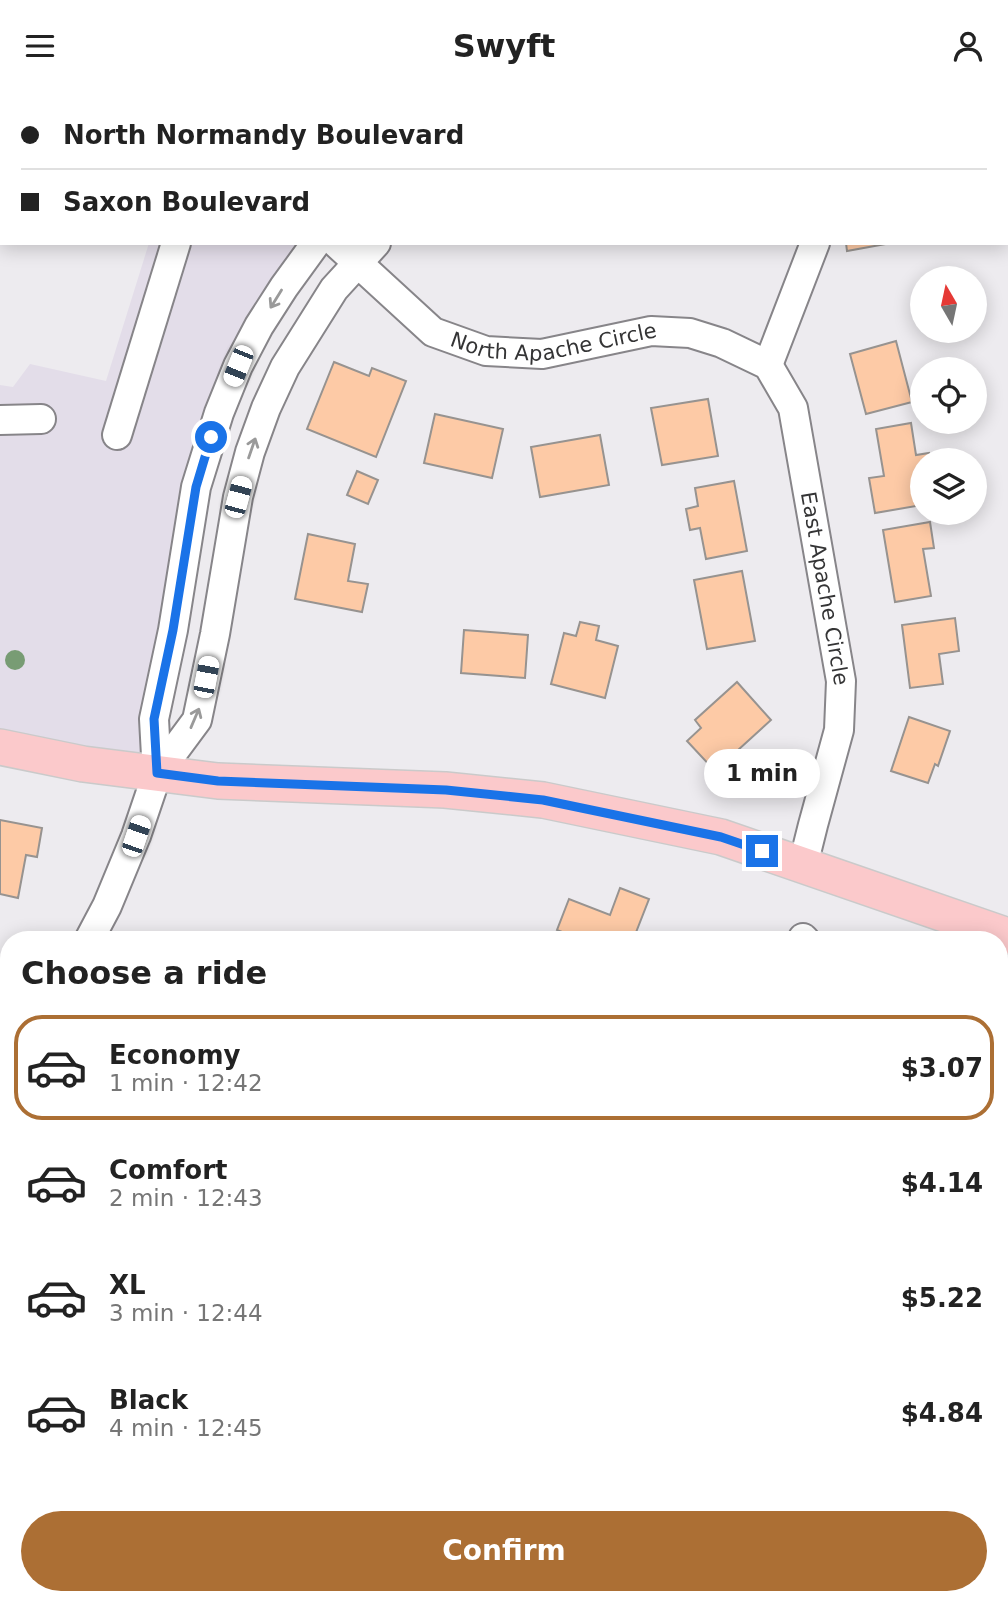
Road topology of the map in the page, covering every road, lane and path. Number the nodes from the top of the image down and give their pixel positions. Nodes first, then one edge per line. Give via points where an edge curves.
1 (175, 245) edge
2 (315, 245) edge
3 (342, 245) edge
4 (814, 245) edge
5 (367, 253) edge
6 (768, 365) junction
7 (41, 419) dead end
8 (0, 420) edge
9 (117, 435) dead end
10 (0, 747) edge
11 (157, 773) junction
12 (803, 865) junction
13 (94, 931) edge
14 (994, 931) edge

1 - 9 street
2 -> 11 street via 238,366 196,487 154,719
3 - 5 street, North Apache Circle
4 - 6 street
5 - 6 street, North Apache Circle via 433,332 486,351 542,354 650,331 690,333
11 -> 5 street via 197,720 238,497 266,408 309,327 334,289
6 - 12 street, East Apache Circle via 793,408 841,681 839,730
7 - 8 street
10 - 11 main road
11 - 12 main road via 218,781 446,790 543,800 721,837
11 - 13 street via 136,836
12 - 14 main road

